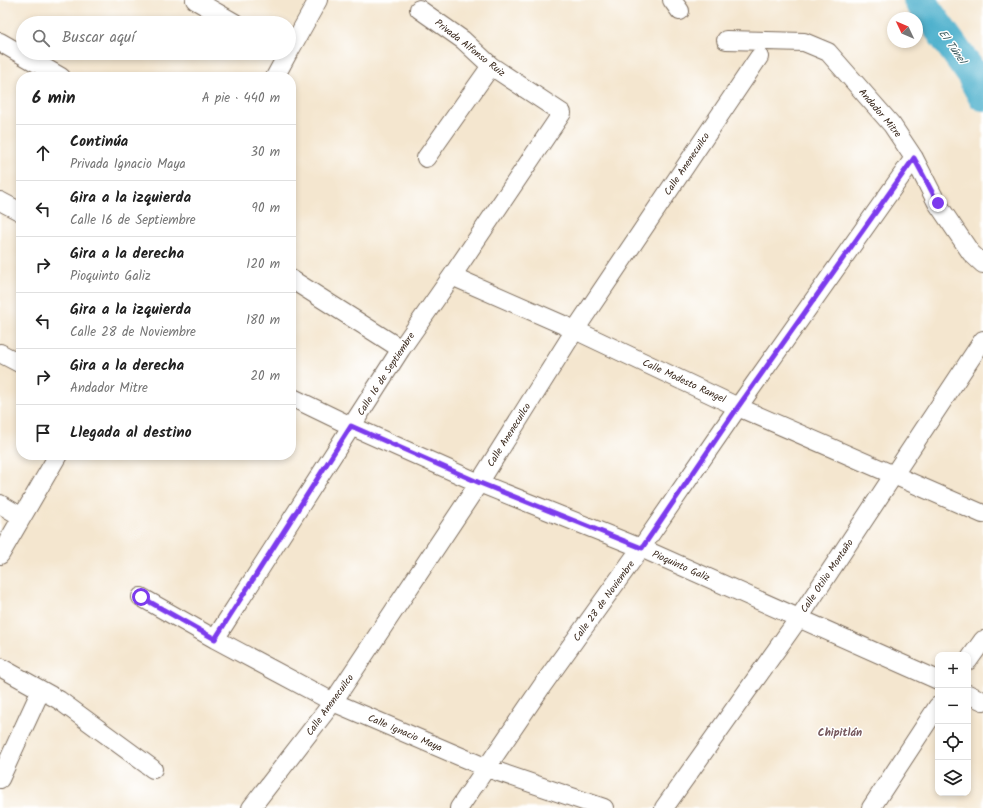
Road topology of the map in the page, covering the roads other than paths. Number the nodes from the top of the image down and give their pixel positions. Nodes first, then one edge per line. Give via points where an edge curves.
1 (195, 0) edge
2 (318, 0) edge
3 (419, 10) dead end
4 (223, 16) edge
5 (296, 39) edge
6 (726, 40) dead end
7 (0, 42) edge
8 (16, 51) edge
9 (759, 57) dead end
10 (31, 60) edge
11 (284, 60) edge
12 (491, 66) junction
13 (52, 72) edge
14 (277, 72) edge
15 (562, 113) joint
16 (426, 158) dead end
17 (914, 158) junction
18 (0, 201) edge
19 (16, 209) edge
20 (983, 264) edge
21 (452, 276) junction
22 (296, 282) edge
23 (576, 330) junction
24 (983, 340) edge
25 (401, 349) junction
26 (0, 353) edge
27 (16, 361) edge
28 (296, 399) edge
29 (738, 407) junction
30 (351, 426) junction
31 (55, 460) edge
32 (895, 475) junction
33 (480, 483) junction
34 (0, 504) edge
35 (983, 514) edge
36 (22, 517) junction
37 (642, 548) junction
38 (0, 555) edge
39 (141, 597) dead end
40 (799, 618) junction
41 (215, 639) junction
42 (983, 640) edge
43 (971, 658) edge
44 (0, 667) edge
45 (935, 679) edge
46 (41, 690) junction
47 (971, 695) edge
48 (983, 701) edge
49 (334, 702) junction
50 (935, 711) edge
51 (487, 768) junction
52 (153, 769) dead end
53 (0, 779) edge
54 (251, 808) edge
55 (459, 808) edge
56 (604, 808) edge
57 (664, 808) edge
58 (871, 808) edge

1 - 4 street
2 - 5 street
3 - 12 street, Privada Alfonso Ruiz via 463,40
6 - 17 street, Andador Mitre via 804,42 828,52 892,125
7 - 8 street
9 - 23 street, Calle Anenecuilco
10 - 13 street
11 - 14 street
12 - 15 street, Privada Alfonso Ruiz
12 - 16 street
15 - 21 street, Calle 16 de Septiembre
17 - 20 street, Andador Mitre via 938,203 971,253
17 - 29 street, Calle 28 de Noviembre
18 - 19 street
21 - 23 street, Calle Modesto Rangel
21 - 25 street, Calle 16 de Septiembre
22 - 25 street
23 - 29 street, Calle Modesto Rangel
23 - 33 street, Calle Anenecuilco
24 - 32 street, Calle Otilio Montaño
25 - 30 street, Calle 16 de Septiembre
26 - 27 street
28 - 30 street, Pioquinto Galiz
29 - 32 street, Calle Modesto Rangel
29 - 37 street, Calle 28 de Noviembre
30 - 33 street, Pioquinto Galiz
30 - 41 street, Calle 16 de Septiembre
31 - 36 street
32 - 35 street, Calle Modesto Rangel
32 - 40 street, Calle Otilio Montaño
33 - 37 street, Pioquinto Galiz
33 - 49 street, Calle Anenecuilco
34 - 36 street
36 - 38 street
37 - 40 street, Pioquinto Galiz
37 - 51 street, Calle 28 de Noviembre via 542,686
39 - 41 street, Calle Ignacio Maya
40 - 45 street, Pioquinto Galiz
40 - 57 street, Calle Otilio Montaño
41 - 49 street, Calle Ignacio Maya
42 - 43 street
44 - 46 street
46 - 52 street via 59,700
46 - 53 street
47 - 48 street
49 - 51 street, Calle Ignacio Maya
49 - 54 street, Calle Anenecuilco
50 - 58 street
51 - 55 street, Calle 28 de Noviembre
51 - 56 street, Calle Ignacio Maya

